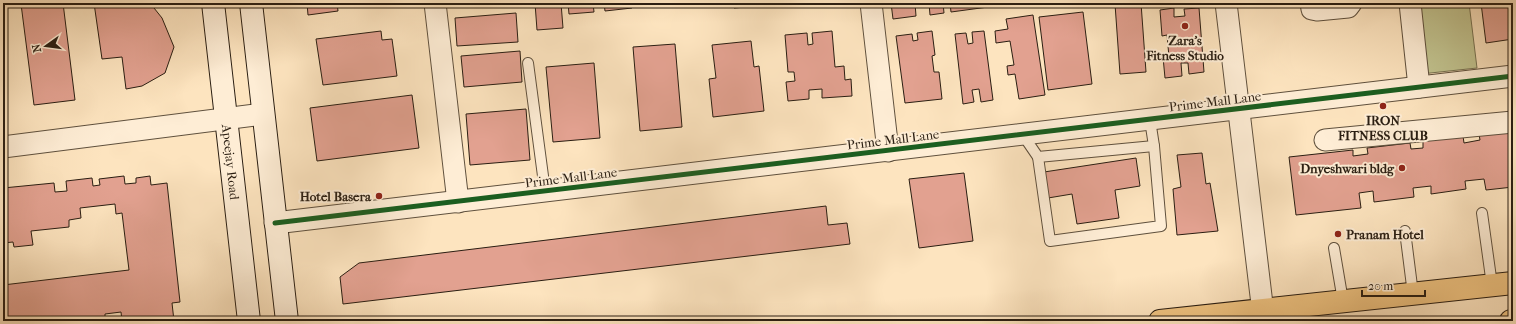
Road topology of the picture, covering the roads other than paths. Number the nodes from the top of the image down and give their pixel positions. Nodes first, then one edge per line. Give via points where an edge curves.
1 (213, 3) edge
2 (251, 3) edge
3 (435, 3) edge
4 (871, 3) edge
5 (1226, 3) edge
6 (1311, 3) edge
7 (1351, 3) edge
8 (1410, 3) edge
9 (528, 63) dead end
10 (1513, 76) edge
11 (1419, 87) junction
12 (1238, 109) junction
13 (264, 114) junction
14 (226, 119) junction
15 (1150, 120) junction
16 (1513, 122) edge
17 (1023, 135) junction
18 (1325, 140) dead end
19 (1154, 146) junction
20 (3, 147) edge
21 (888, 151) junction
22 (1038, 157) junction
23 (545, 191) junction
24 (458, 202) junction
25 (1482, 214) dead end
26 (275, 223) junction
27 (1405, 231) dead end
28 (1334, 248) dead end
29 (1503, 284) edge
30 (1413, 294) junction
31 (1343, 301) junction
32 (1263, 315) edge
33 (249, 321) edge
34 (287, 321) edge
35 (1160, 321) edge

1 - 14 main road, Apeejay Road
2 - 13 main road
3 - 24 street
4 - 21 street
5 - 12 street
6 - 7 street via 1312,9 1317,10 1348,7
8 - 11 street
9 - 23 lane
10 - 11 street, Prime Mall Lane
11 - 12 street, Prime Mall Lane
12 - 15 street, Prime Mall Lane
12 - 32 street
13 - 14 street
13 - 26 main road
14 - 20 street
14 - 33 main road, Apeejay Road
15 - 17 street, Prime Mall Lane
15 - 19 lane
16 - 18 street
17 - 21 street, Prime Mall Lane
17 - 22 lane
19 - 22 lane
19 - 22 lane via 1161,226 1050,241
21 - 23 street, Prime Mall Lane
23 - 24 street, Prime Mall Lane
24 - 26 street, Prime Mall Lane
25 - 29 lane
26 - 34 main road
27 - 30 lane
28 - 31 lane
29 - 30 main road
30 - 31 main road
31 - 32 main road
32 - 35 main road

